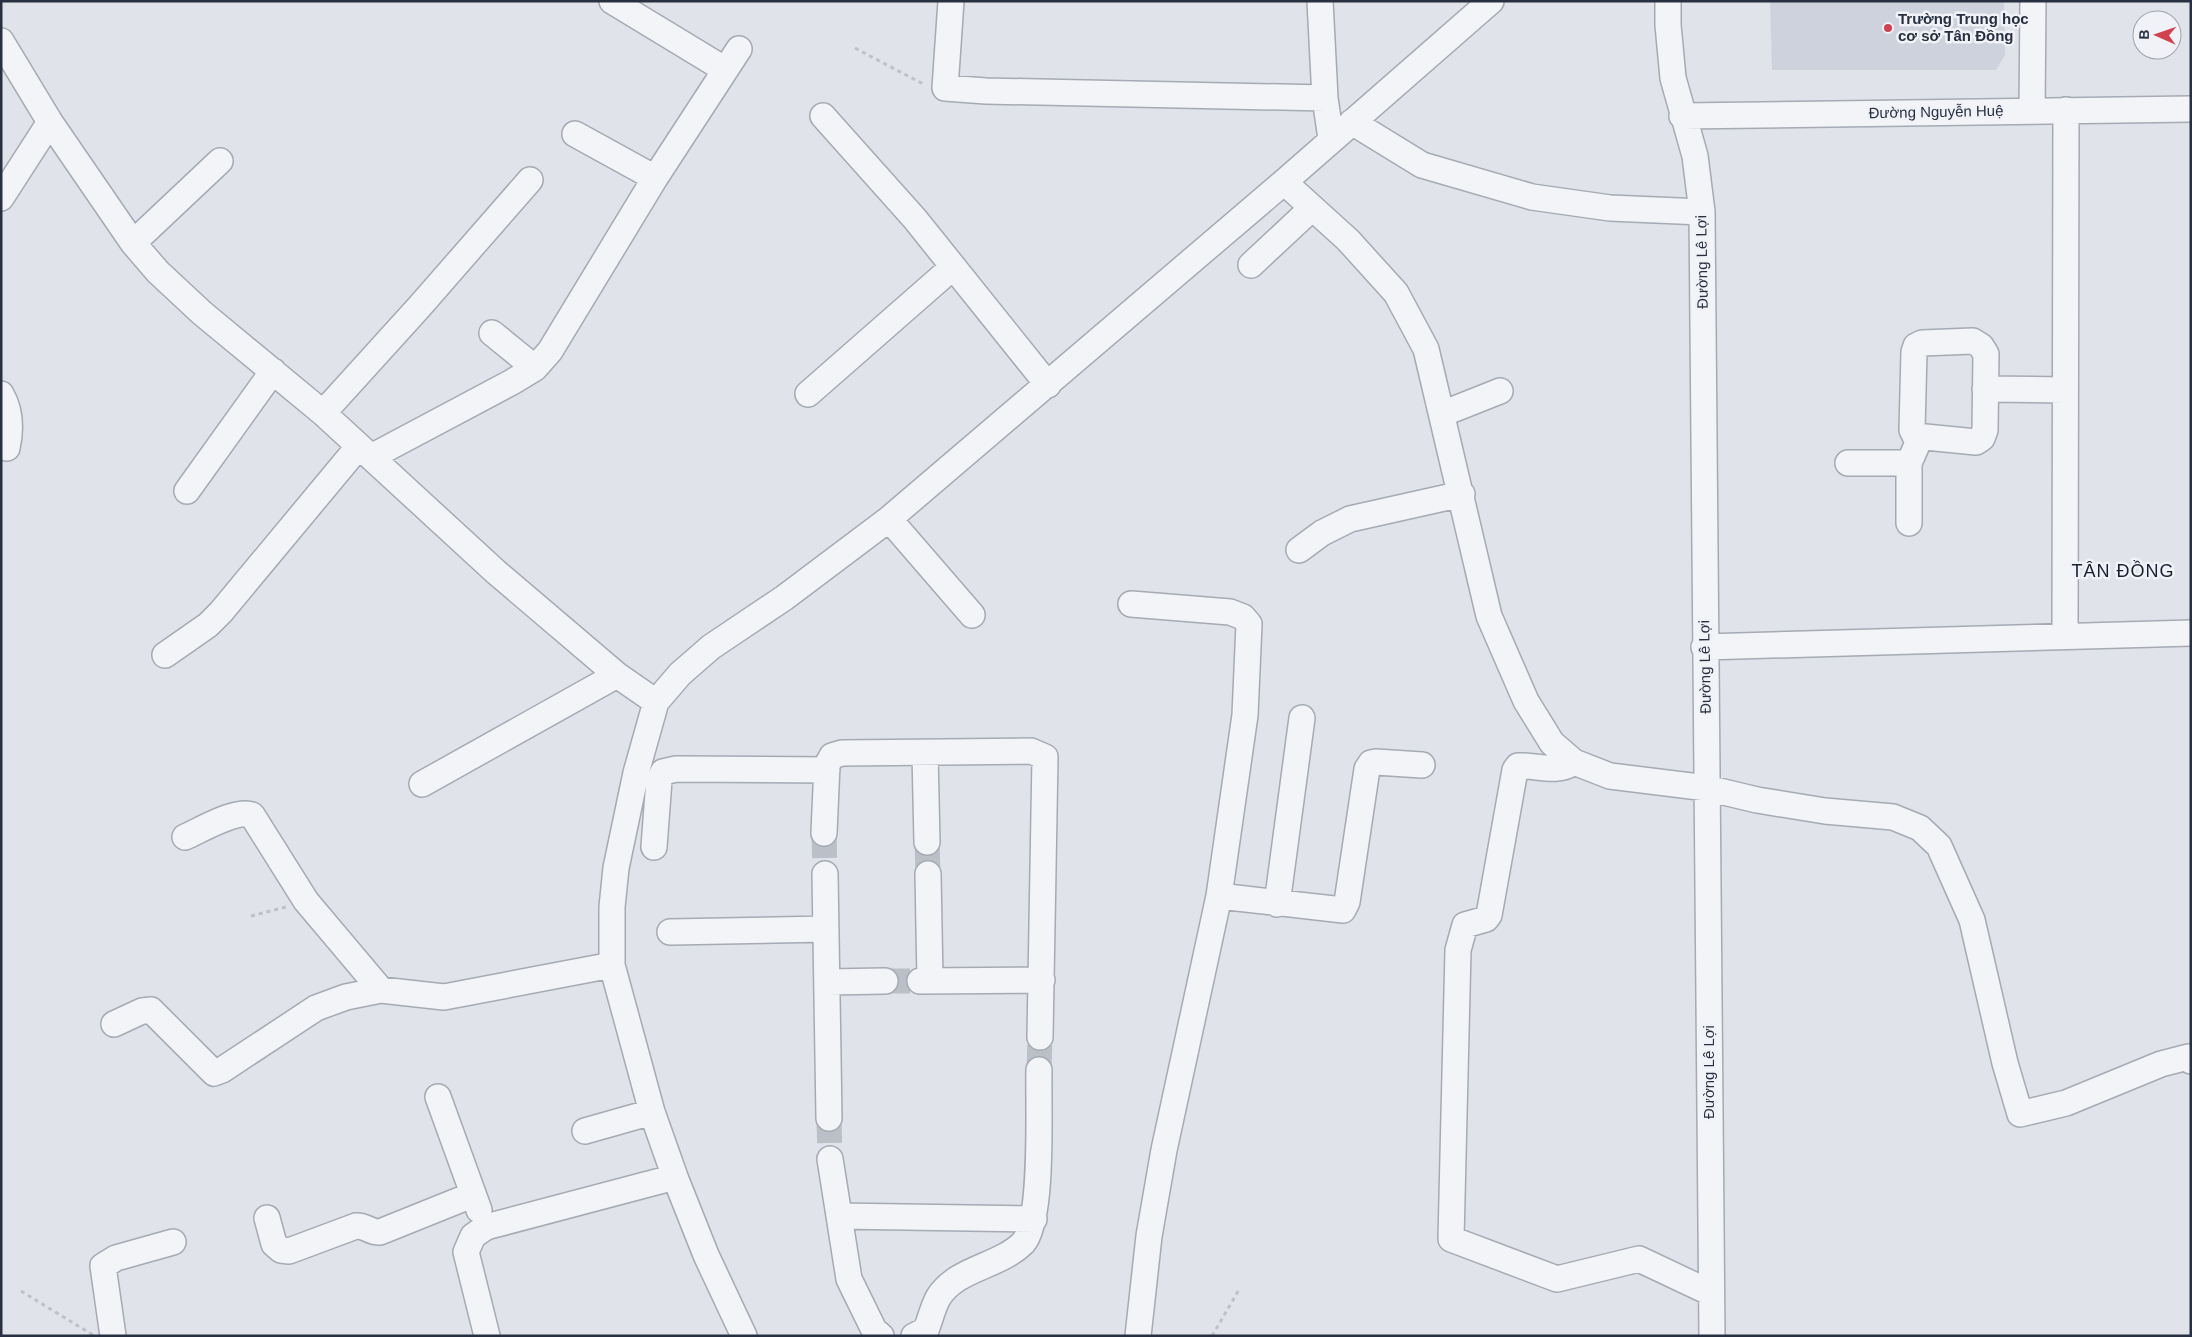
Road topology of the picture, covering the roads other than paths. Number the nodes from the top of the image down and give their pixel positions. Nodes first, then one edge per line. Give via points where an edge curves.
1 (612, 1) edge
2 (951, 1) edge
3 (1320, 1) edge
4 (1491, 1) edge
5 (1668, 1) edge
6 (2032, 1) edge
7 (1, 41) edge
8 (739, 49) dead end
9 (724, 69) junction
10 (1325, 98) junction
11 (2191, 108) edge
12 (2066, 110) junction
13 (2032, 111) junction
14 (823, 116) dead end
15 (1682, 116) junction
16 (50, 122) junction
17 (1352, 122) junction
18 (575, 134) dead end
19 (1331, 139) junction
20 (220, 161) dead end
21 (655, 178) junction
22 (530, 180) dead end
23 (1284, 182) junction
24 (1, 198) edge
25 (1312, 208) junction
26 (1702, 212) junction
27 (133, 243) junction
28 (1251, 265) dead end
29 (953, 267) junction
30 (492, 333) dead end
31 (535, 368) junction
32 (274, 371) junction
33 (1048, 385) junction
34 (1986, 389) junction
35 (2064, 390) junction
36 (1500, 391) dead end
37 (1, 394) edge
38 (808, 394) dead end
39 (323, 413) junction
40 (1442, 414) junction
41 (1920, 438) junction
42 (6, 448) dead end
43 (365, 452) junction
44 (1848, 462) dead end
45 (1909, 463) junction
46 (187, 491) dead end
47 (1462, 494) junction
48 (890, 519) junction
49 (1909, 523) dead end
50 (1299, 550) dead end
51 (1131, 604) dead end
52 (972, 615) dead end
53 (2191, 633) edge
54 (2065, 635) junction
55 (1704, 647) junction
56 (165, 655) dead end
57 (616, 675) junction
58 (656, 702) junction
59 (1302, 718) dead end
60 (925, 753) junction
61 (1574, 762) junction
62 (1422, 765) dead end
63 (827, 770) junction
64 (422, 784) dead end
65 (1707, 788) junction
66 (824, 833) tunnel mouth
67 (185, 837) dead end
68 (928, 842) tunnel mouth
69 (654, 847) dead end
70 (825, 874) tunnel mouth
71 (928, 874) tunnel mouth
72 (1219, 896) junction
73 (1277, 904) junction
74 (826, 929) junction
75 (670, 932) dead end
76 (612, 965) junction
77 (1042, 980) junction
78 (885, 981) tunnel mouth
79 (827, 982) junction
80 (381, 990) junction
81 (114, 1024) dead end
82 (1040, 1037) tunnel mouth
83 (2191, 1061) edge
84 (1039, 1070) tunnel mouth
85 (438, 1097) dead end
86 (652, 1112) junction
87 (829, 1118) tunnel mouth
88 (584, 1131) dead end
89 (830, 1159) tunnel mouth
90 (676, 1177) junction
91 (472, 1195) junction
92 (839, 1216) junction
93 (268, 1218) dead end
94 (1034, 1219) junction
95 (486, 1226) junction
96 (172, 1242) dead end
97 (1711, 1293) junction
98 (113, 1336) edge
99 (487, 1336) edge
100 (744, 1336) edge
101 (881, 1336) edge
102 (914, 1336) edge
103 (1138, 1336) edge
104 (1712, 1336) edge

1 - 9 street
2 - 10 street via 945,88 996,92
3 - 10 street
4 - 17 street
5 - 15 street, Đường Lê Lợi via 1673,78
6 - 13 street
7 - 16 street
8 - 9 street
9 - 21 street
10 - 19 street
11 - 12 street, Đường Nguyễn Huệ
12 - 13 street, Đường Nguyễn Huệ
12 - 35 street
13 - 15 street, Đường Nguyễn Huệ
14 - 29 street via 915,219
15 - 26 street, Đường Lê Lợi via 1695,156
16 - 24 street
16 - 27 street
17 - 19 street
17 - 26 street via 1422,165 1532,197 1610,208
18 - 21 street
19 - 23 street
20 - 27 street
21 - 31 street via 550,351
22 - 39 street
23 - 25 street
23 - 33 street
25 - 28 street
25 - 40 street via 1348,240 1396,293 1426,350
26 - 55 street, Đường Lê Lợi
27 - 32 street via 158,272 202,313
29 - 33 street
29 - 38 street
30 - 31 street
31 - 43 street
32 - 39 street
32 - 46 street
33 - 48 street
34 - 35 street
34 - 41 street via 1982,438 1976,442
34 - 41 street via 1986,354 1973,341 1916,346 1912,430
35 - 54 street
36 - 40 street
37 - 42 street via 9,417
39 - 43 street
40 - 47 street
41 - 45 street
43 - 56 street via 221,612
43 - 57 street via 496,572
44 - 45 street
45 - 49 street
47 - 50 street via 1350,519 1322,533
47 - 61 street via 1489,616 1526,702 1552,743
48 - 52 street
48 - 58 street via 784,598 711,647 680,674
51 - 72 street via 1230,612 1243,616 1249,624 1245,715
53 - 54 street
54 - 55 street
55 - 65 street, Đường Lê Lợi
57 - 58 street
57 - 64 street
58 - 76 street via 636,773 616,868
59 - 73 street
60 - 63 street via 842,753 832,756
60 - 68 street
60 - 77 street via 1031,751 1045,757
61 - 65 street via 1610,776
61 - 97 street via 1561,769 1518,766 1515,770 1490,915 1465,925 1458,950 1451,1239 1557,1279 1639,1259
62 - 73 street via 1376,762 1367,769 1347,902 1343,910
63 - 66 street
63 - 69 street via 676,769 663,772 659,780
65 - 83 street via 1825,812 1893,817 1920,828 1939,846 1972,920 2020,1114 2066,1103 2161,1064 2188,1057
65 - 97 street, Đường Lê Lợi
67 - 80 street via 236,814 252,815 306,902
70 - 74 street
71 - 77 street via 925,981
72 - 73 street
72 - 103 street via 1164,1150 1149,1236
74 - 75 street
74 - 79 street
76 - 80 street via 444,997
76 - 86 street
77 - 82 street
78 - 79 street
79 - 87 street
80 - 81 street via 346,997 316,1008 222,1070 214,1072 151,1010
84 - 94 street
85 - 91 street
86 - 88 street
86 - 90 street
89 - 92 street
90 - 95 street
90 - 100 street via 706,1255
91 - 93 street via 380,1232 374,1233 360,1225 289,1251 274,1244
91 - 95 street
92 - 94 street
92 - 101 street via 849,1279 874,1330
94 - 102 street via 1024,1242 995,1263 950,1284 938,1298 926,1330
95 - 99 street via 473,1236 466,1252
96 - 98 street via 116,1258 103,1266
97 - 104 street, Đường Lê Lợi

